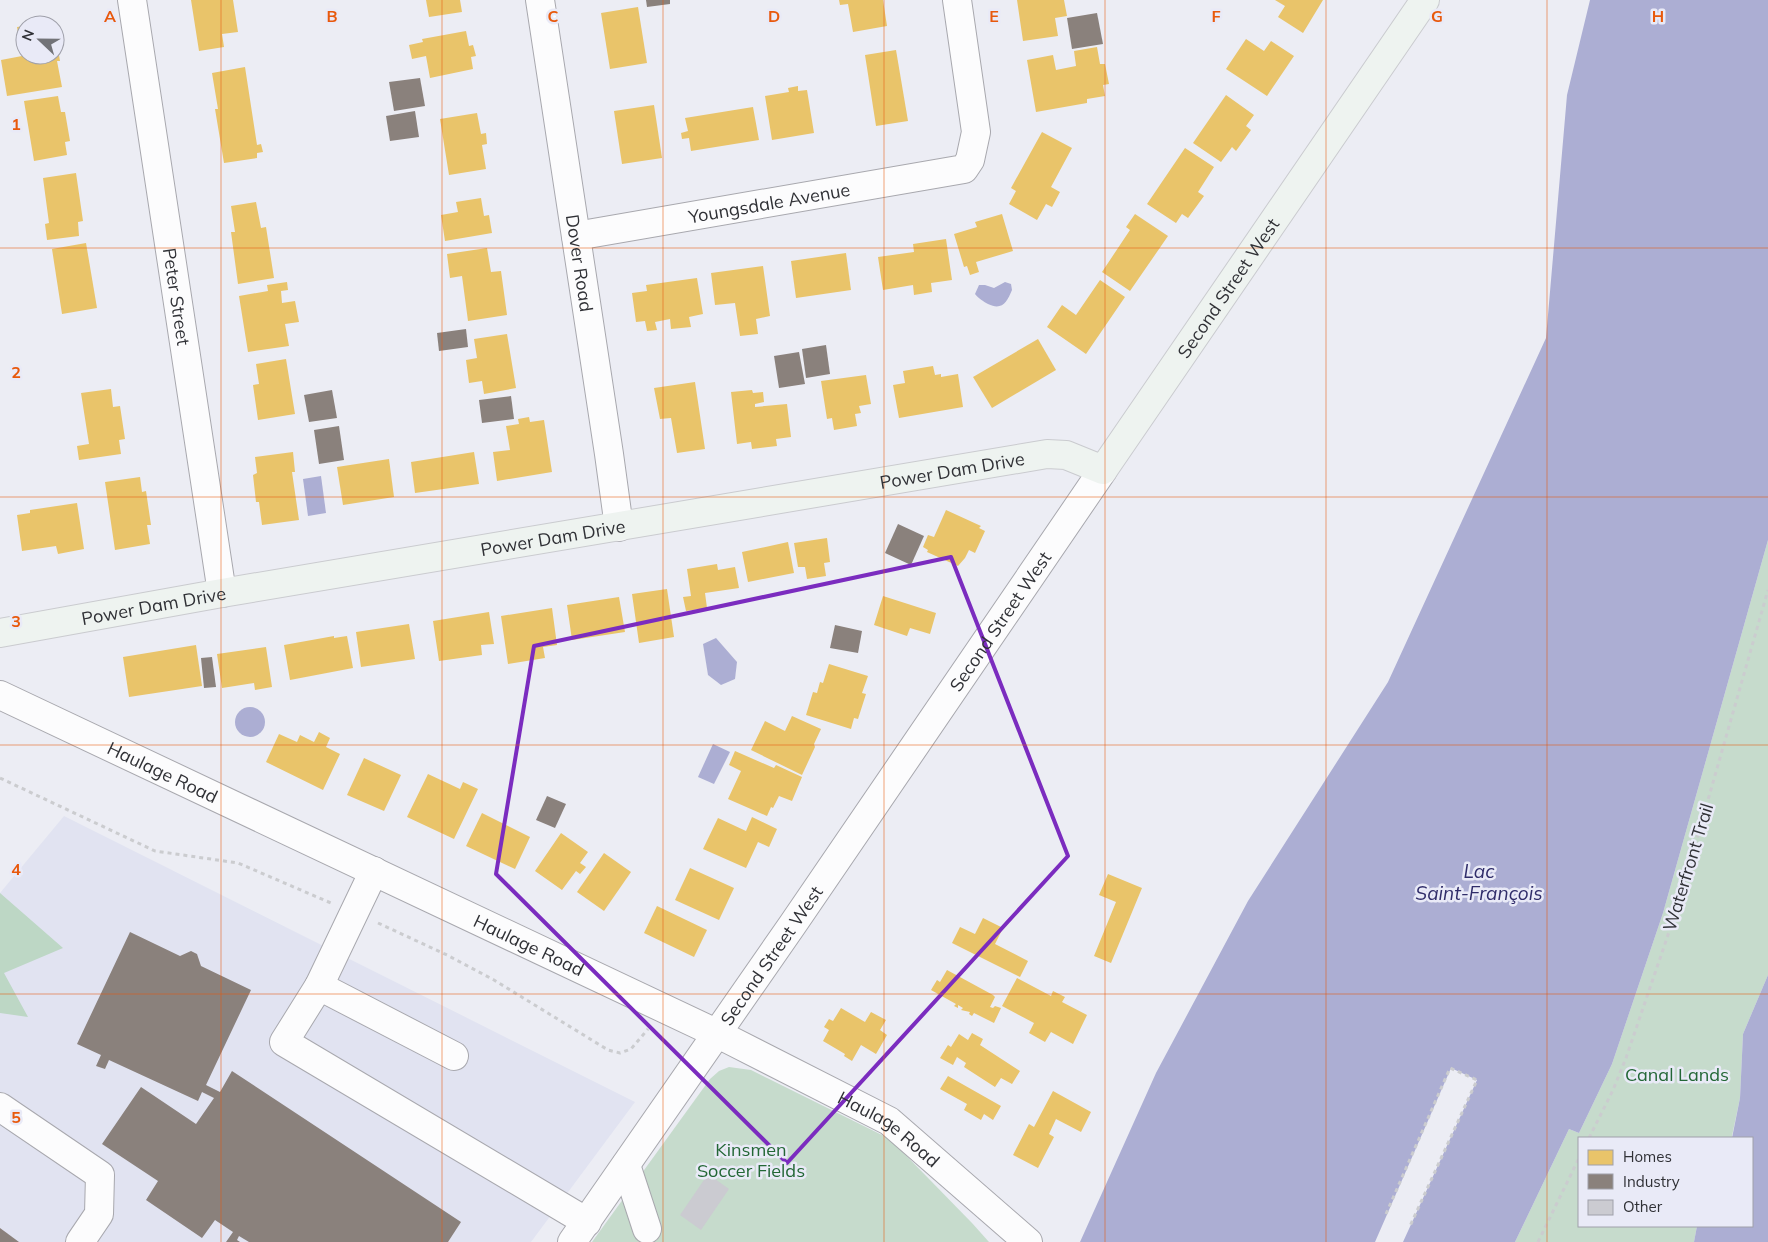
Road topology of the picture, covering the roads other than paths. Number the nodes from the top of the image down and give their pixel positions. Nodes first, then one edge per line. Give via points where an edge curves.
1 (132, 0) edge
2 (540, 0) edge
3 (957, 0) edge
4 (1425, 0) edge
5 (576, 236) junction
6 (1103, 470) junction
7 (619, 527) junction
8 (222, 593) junction
9 (0, 633) edge
10 (0, 695) edge
11 (374, 872) junction
12 (318, 986) junction
13 (718, 1034) junction
14 (454, 1056) dead end
15 (0, 1108) edge
16 (626, 1165) junction
17 (647, 1230) dead end
18 (580, 1232) edge
19 (80, 1242) edge
20 (1028, 1242) edge

1 - 8 street, Peter Street
2 - 5 street, Dover Road
3 - 5 street, Youngsdale Avenue via 976,132 974,149 964,169
4 - 6 main road, Second Street West
5 - 7 street, Dover Road
6 - 7 main road, Power Dam Drive via 1066,455 1046,454
6 - 13 street, Second Street West
7 - 8 main road, Power Dam Drive
8 - 9 main road, Power Dam Drive
10 - 11 street, Haulage Road
11 - 12 street
11 - 13 street, Haulage Road
12 - 14 street
12 - 18 street via 284,1042
13 - 16 street, Second Street West
13 - 20 street, Haulage Road via 889,1121
15 - 19 street via 100,1175 99,1214
16 - 17 street
16 - 18 street, Second Street West

